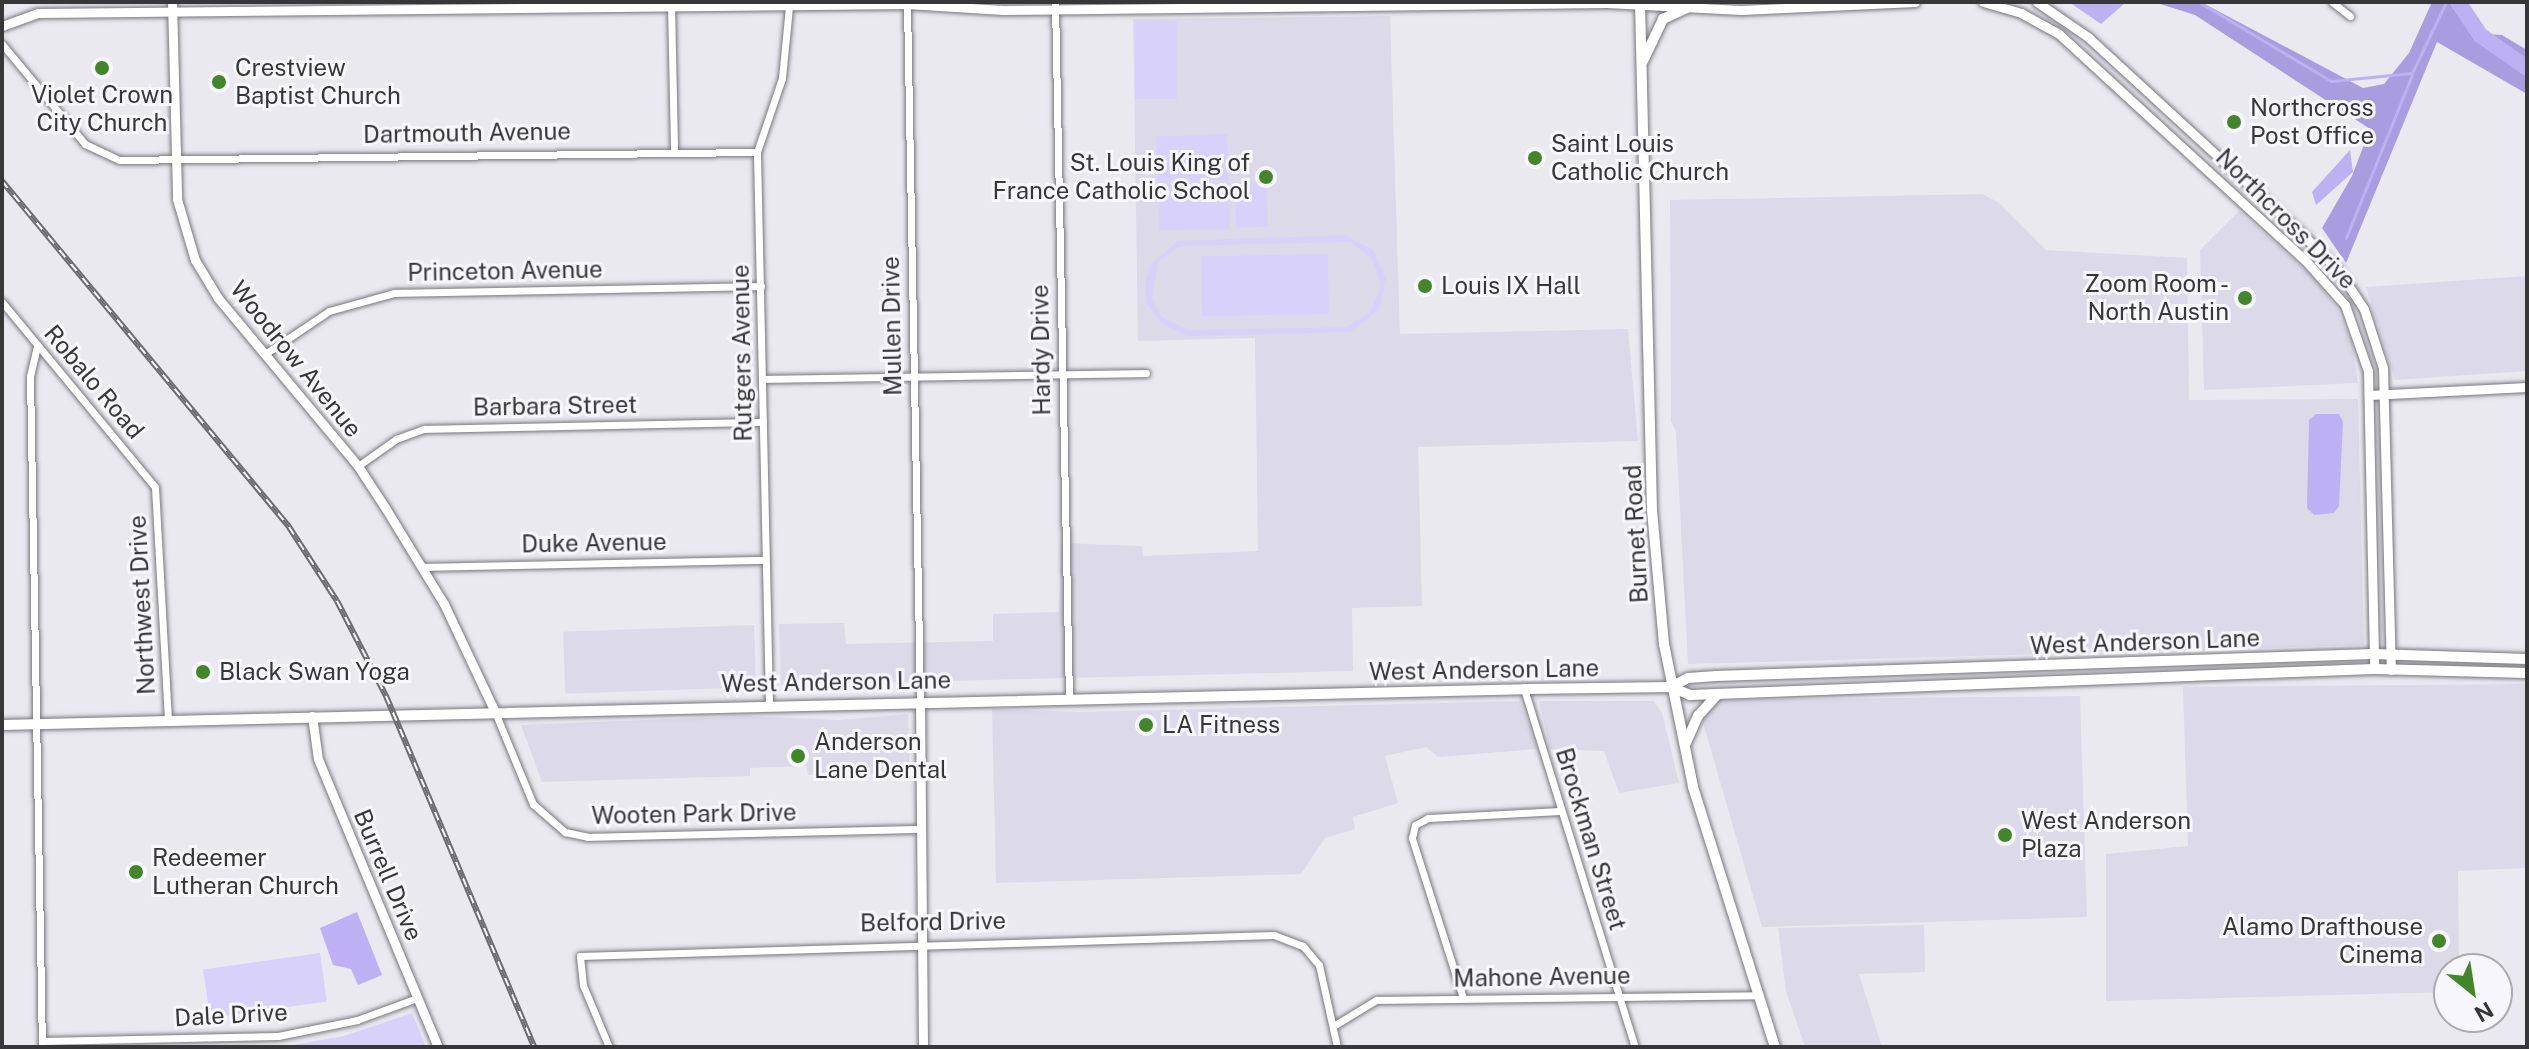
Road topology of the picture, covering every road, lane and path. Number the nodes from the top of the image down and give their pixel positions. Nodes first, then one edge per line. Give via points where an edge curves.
1 (921, 2) edge
2 (1915, 2) edge
3 (1983, 2) edge
4 (2037, 2) edge
5 (2332, 2) edge
6 (671, 4) edge
7 (907, 4) junction
8 (1338, 4) edge
9 (1640, 4) edge
10 (1834, 4) edge
11 (1055, 5) edge
12 (1199, 5) edge
13 (1473, 5) edge
14 (789, 6) junction
15 (172, 7) edge
16 (1687, 8) junction
17 (2350, 16) dead end
18 (2, 26) edge
19 (2, 44) edge
20 (1641, 67) junction
21 (2142, 86) junction
22 (2131, 99) junction
23 (674, 149) junction
24 (757, 152) junction
25 (177, 158) junction
26 (2299, 231) junction
27 (2288, 244) junction
28 (761, 286) junction
29 (2, 302) edge
30 (37, 346) junction
31 (265, 354) junction
32 (1146, 373) dead end
33 (912, 377) junction
34 (1061, 377) junction
35 (763, 379) junction
36 (2527, 387) edge
37 (2369, 395) junction
38 (2384, 395) junction
39 (763, 422) junction
40 (358, 466) junction
41 (155, 487) joint
42 (2387, 520) junction
43 (2371, 522) junction
44 (765, 560) junction
45 (423, 567) junction
46 (2373, 654) junction
47 (2390, 654) junction
48 (2275, 658) junction
49 (2527, 659) edge
50 (2139, 663) junction
51 (2374, 669) junction
52 (1904, 670) junction
53 (1916, 670) junction
54 (2391, 670) junction
55 (2527, 673) edge
56 (2203, 676) junction
57 (2141, 678) junction
58 (1911, 685) junction
59 (1671, 687) junction
60 (1524, 689) junction
61 (1720, 693) junction
62 (1069, 697) junction
63 (920, 701) junction
64 (769, 704) junction
65 (494, 710) junction
66 (312, 716) junction
67 (168, 720) junction
68 (35, 724) junction
69 (2, 725) edge
70 (1685, 745) junction
71 (1561, 811) junction
72 (921, 829) junction
73 (924, 942) junction
74 (1758, 995) junction
75 (1619, 996) junction
76 (417, 998) junction
77 (1463, 998) junction
78 (1335, 1025) junction
79 (42, 1044) edge
80 (438, 1047) edge
81 (609, 1047) edge
82 (923, 1047) edge
83 (1337, 1047) edge
84 (1635, 1047) edge
85 (1775, 1047) edge

1 - 7 street
2 - 10 street
3 - 22 street, Northcross Drive via 2021,13 2059,34
4 - 21 street, Northcross Drive via 2071,22
5 - 17 street
6 - 14 street
6 - 15 street
6 - 23 street
7 - 11 street
7 - 14 street
7 - 33 street, Mullen Drive
8 - 12 street
8 - 13 street
9 - 13 street
9 - 16 street
9 - 20 main road, Burnet Road
10 - 16 street
11 - 12 street
11 - 34 street, Hardy Drive
14 - 24 street, Rutgers Avenue via 782,78
15 - 18 street via 30,13
15 - 25 street, Woodrow Avenue
16 - 20 main road via 1663,19
19 - 25 street, Dartmouth Avenue via 97,153 120,160
20 - 59 main road, Burnet Road via 1652,510
21 - 22 street
21 - 26 street, Northcross Drive
22 - 27 street, Northcross Drive
23 - 24 street, Dartmouth Avenue
23 - 25 street, Dartmouth Avenue
24 - 28 street, Rutgers Avenue
25 - 31 street, Woodrow Avenue via 180,215 195,260
26 - 27 street
26 - 38 street, Northcross Drive via 2339,271 2364,309 2378,345
27 - 37 street, Northcross Drive via 2336,293 2351,317 2364,349
28 - 31 street, Princeton Avenue via 394,293 321,315
28 - 35 street, Rutgers Avenue
29 - 30 street, Robalo Road
30 - 41 street, Robalo Road
30 - 68 street via 30,376
31 - 40 street, Woodrow Avenue
32 - 34 street
33 - 34 street
33 - 35 street
33 - 63 street, Mullen Drive
34 - 62 street, Hardy Drive
35 - 39 street, Rutgers Avenue
36 - 38 street
37 - 38 street
37 - 43 street, Northcross Drive
38 - 42 street, Northcross Drive
39 - 40 street, Barbara Street via 424,429 396,439
39 - 44 street, Rutgers Avenue
40 - 45 street, Woodrow Avenue
41 - 67 street, Northwest Drive
42 - 43 street
42 - 47 street, Northcross Drive
43 - 46 street, Northcross Drive
44 - 45 street, Duke Avenue
44 - 64 street, Rutgers Avenue
45 - 65 street, Woodrow Avenue
46 - 47 main road, West Anderson Lane
46 - 48 main road, West Anderson Lane
46 - 51 street, Northcross Drive
47 - 49 main road, West Anderson Lane
47 - 54 street, Northcross Drive
48 - 50 main road, West Anderson Lane
48 - 56 main road via 2259,665 2211,667
50 - 53 main road, West Anderson Lane
50 - 57 main road
51 - 54 main road, West Anderson Lane
51 - 56 main road, West Anderson Lane
52 - 53 main road, West Anderson Lane
52 - 58 main road
52 - 59 main road, West Anderson Lane via 1688,678
53 - 58 main road
54 - 55 main road, West Anderson Lane
56 - 57 main road, West Anderson Lane
57 - 58 main road, West Anderson Lane
58 - 61 main road, West Anderson Lane
59 - 60 main road, West Anderson Lane
59 - 61 main road, West Anderson Lane via 1690,695
59 - 70 main road, Burnet Road
60 - 62 main road, West Anderson Lane
60 - 71 street, Brockman Street
61 - 70 main road via 1706,704
62 - 63 main road, West Anderson Lane
63 - 64 main road, West Anderson Lane
63 - 72 street, Mullen Drive
64 - 65 main road, West Anderson Lane
65 - 66 main road, West Anderson Lane
65 - 72 street, Wooten Park Drive via 533,804 565,832 588,837
66 - 67 main road, West Anderson Lane
66 - 76 street, Burrell Drive via 318,759
67 - 68 main road, West Anderson Lane
68 - 69 main road, West Anderson Lane
68 - 79 street
70 - 74 main road, Burnet Road via 1693,787
71 - 75 street, Brockman Street
71 - 77 street via 1428,818 1415,825 1412,838
72 - 73 street, Mullen Drive
73 - 78 street, Belford Drive via 1288,937 1319,965
73 - 81 street, Belford Drive via 580,956 583,985
73 - 82 street, Mullen Drive
74 - 75 street, Mahone Avenue
74 - 85 main road, Burnet Road
75 - 77 street, Mahone Avenue
75 - 84 street, Brockman Street
76 - 79 street, Dale Drive via 357,1020 278,1036
76 - 80 street, Burrell Drive
77 - 78 street, Mahone Avenue via 1376,1000
78 - 83 street

